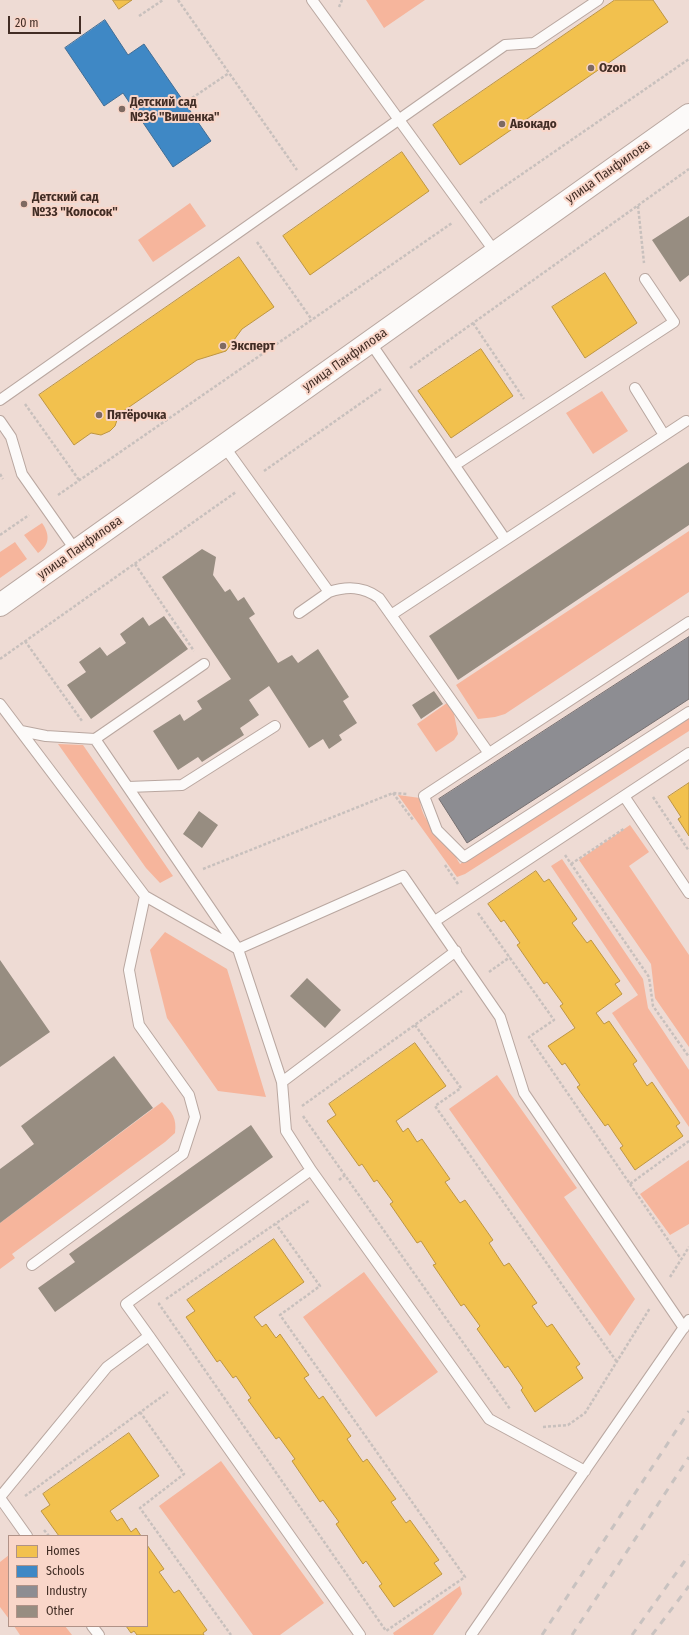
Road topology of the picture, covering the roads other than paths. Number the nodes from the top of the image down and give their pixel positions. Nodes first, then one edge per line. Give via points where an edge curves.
1 (312, 0) edge
2 (598, 0) edge
3 (689, 115) edge
4 (398, 119) junction
5 (495, 252) junction
6 (645, 279) road end
7 (370, 342) junction
8 (635, 388) dead end
9 (0, 400) edge
10 (0, 421) edge
11 (686, 421) dead end
12 (664, 435) junction
13 (224, 446) junction
14 (455, 465) junction
15 (505, 539) junction
16 (76, 551) junction
17 (329, 592) junction
18 (0, 605) edge
19 (299, 613) dead end
20 (391, 615) junction
21 (689, 622) edge
22 (204, 664) road end
23 (0, 704) edge
24 (689, 712) edge
25 (275, 726) dead end
26 (21, 731) junction
27 (95, 739) junction
28 (488, 752) junction
29 (689, 754) edge
30 (128, 787) junction
31 (624, 796) junction
32 (689, 893) edge
33 (146, 896) junction
34 (435, 921) junction
35 (238, 949) junction
36 (456, 951) junction
37 (282, 1082) junction
38 (311, 1170) junction
39 (32, 1265) dead end
40 (686, 1324) edge
41 (149, 1336) junction
42 (585, 1471) junction
43 (0, 1498) edge
44 (26, 1535) edge
45 (93, 1627) edge
46 (99, 1635) edge
47 (360, 1635) edge
48 (471, 1635) edge

1 - 4 lane
2 - 4 lane via 534,43 505,45
3 - 5 main road, улица Панфилова
4 - 5 lane
4 - 9 lane
5 - 7 main road, улица Панфилова
6 - 14 lane via 674,322
7 - 13 main road, улица Панфилова
7 - 14 lane
8 - 12 lane
10 - 16 lane via 11,437 22,474
11 - 12 lane
12 - 15 lane
13 - 16 main road, улица Панфилова
13 - 17 lane
14 - 15 lane
15 - 20 lane
16 - 18 main road, улица Панфилова
17 - 19 lane
17 - 20 lane via 343,588 370,591 379,598
20 - 28 lane
21 - 28 lane
22 - 27 lane
23 - 26 lane
24 - 28 lane via 464,857 437,830 424,796
25 - 30 lane via 182,785
26 - 27 lane via 46,736
26 - 33 lane
27 - 30 lane
29 - 31 lane
30 - 35 lane
31 - 32 lane
31 - 34 lane
33 - 35 lane
33 - 39 lane via 129,970 139,1024 190,1095 195,1117 182,1154
34 - 35 lane via 404,876
34 - 36 lane
35 - 37 lane
36 - 37 lane
36 - 40 lane via 500,1017 524,1093 659,1293
37 - 38 lane via 286,1131
38 - 41 lane via 126,1304
38 - 42 lane via 488,1419
40 - 42 lane
41 - 43 lane via 107,1367
41 - 47 lane
42 - 48 lane
43 - 44 lane
45 - 46 lane

